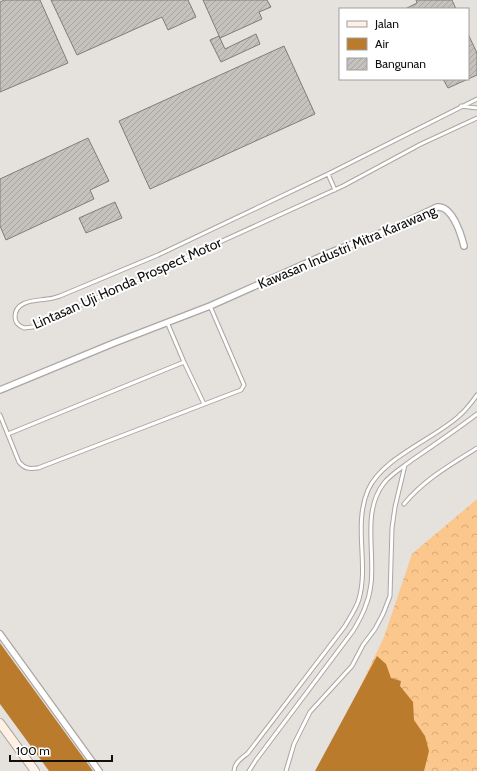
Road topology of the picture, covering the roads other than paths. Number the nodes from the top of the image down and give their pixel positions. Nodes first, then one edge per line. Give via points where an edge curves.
1 (477, 99) edge
2 (461, 106) junction
3 (477, 108) edge
4 (477, 118) edge
5 (328, 174) junction
6 (335, 190) junction
7 (464, 246) dead end
8 (210, 306) junction
9 (167, 322) junction
10 (184, 362) junction
11 (0, 390) edge
12 (477, 395) edge
13 (204, 404) junction
14 (477, 414) edge
15 (0, 415) edge
16 (8, 434) junction
17 (477, 448) edge
18 (405, 465) junction
19 (404, 504) dead end
20 (0, 634) edge
21 (0, 723) edge
22 (248, 753) junction
23 (256, 760) junction
24 (35, 771) edge
25 (99, 771) edge
26 (234, 771) edge
27 (249, 771) edge
28 (286, 771) edge

1 - 2 lane, Lintasan Uji Honda Prospect Motor
2 - 3 lane
2 - 5 lane, Lintasan Uji Honda Prospect Motor
4 - 6 lane, Lintasan Uji Honda Prospect Motor via 421,144
5 - 6 lane
5 - 6 lane, Lintasan Uji Honda Prospect Motor via 158,255 60,296 26,302 16,311 16,322 24,328 33,327
7 - 8 street, Kawasan Industri Mitra Karawang via 450,213 441,207
8 - 9 street, Kawasan Industri Mitra Karawang
8 - 13 lane via 244,385 241,390
9 - 10 lane
9 - 11 street, Kawasan Industri Mitra Karawang
10 - 13 lane
10 - 16 lane
12 - 22 lane via 459,416 378,475 368,490 361,520 362,582 354,612
13 - 16 lane via 34,468 24,467 19,462
14 - 18 lane
15 - 16 lane
17 - 19 lane via 421,485
18 - 23 lane via 384,482 373,507 371,584 362,616
18 - 28 lane via 392,528 390,596 383,614 352,666 310,712 294,744
20 - 25 street
21 - 24 street
22 - 23 lane
22 - 26 lane via 234,767
23 - 27 lane

